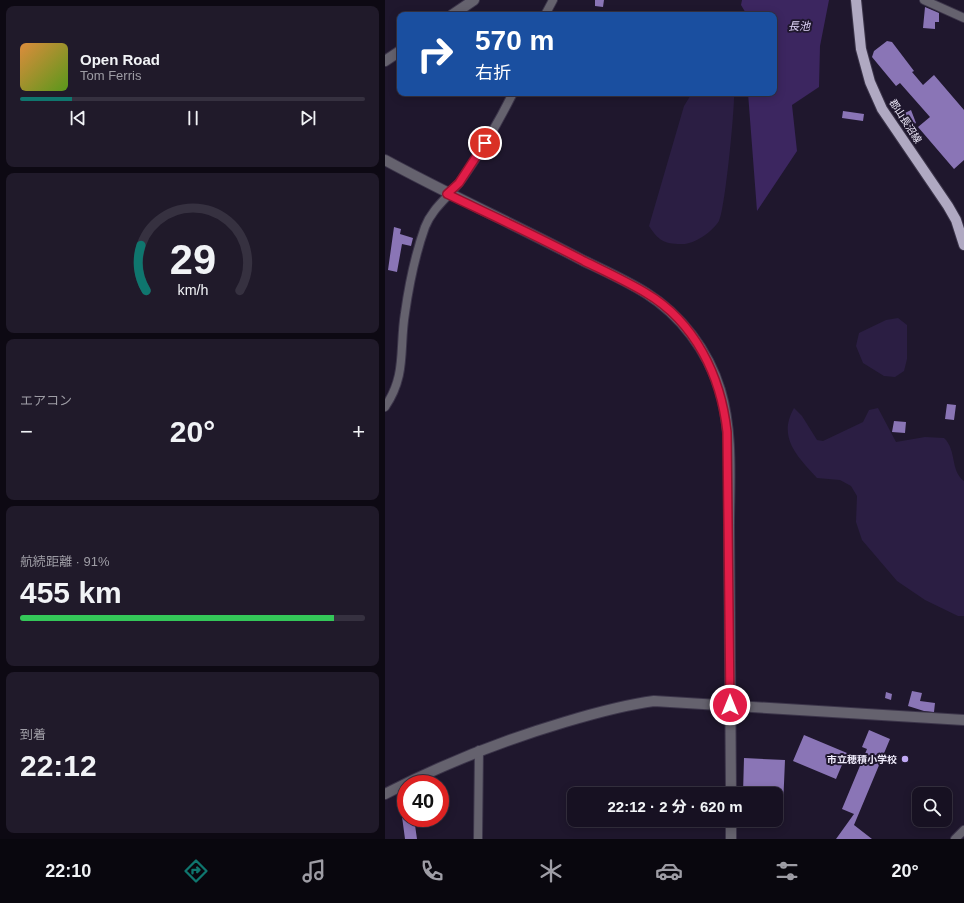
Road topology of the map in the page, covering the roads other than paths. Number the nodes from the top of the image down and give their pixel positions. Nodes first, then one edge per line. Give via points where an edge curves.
1 (474, 0) edge
2 (553, 0) edge
3 (856, 0) edge
4 (924, 0) edge
5 (456, 12) edge
6 (547, 12) edge
7 (964, 18) edge
8 (397, 53) edge
9 (385, 61) edge
10 (511, 96) edge
11 (385, 160) edge
12 (447, 194) junction
13 (964, 245) edge
14 (385, 407) edge
15 (730, 705) junction
16 (964, 720) edge
17 (479, 750) junction
18 (731, 787) edge
19 (385, 794) edge
20 (731, 827) edge
21 (964, 830) edge
22 (478, 839) edge
23 (731, 839) edge
24 (955, 839) edge

1 - 5 street
2 - 6 street
3 - 13 main road, 郡山長沼線 via 861,49 870,82 883,109 948,206 956,220
4 - 7 street
8 - 9 street
10 - 12 street via 480,154 459,183
11 - 12 street
12 - 14 street via 426,225 417,251 405,313 399,381
12 - 15 street via 647,293 687,329 707,360 721,395 727,432
15 - 16 street
15 - 17 street via 654,701 623,705 510,738
15 - 18 street
17 - 19 street
17 - 22 street
20 - 23 street
21 - 24 street

